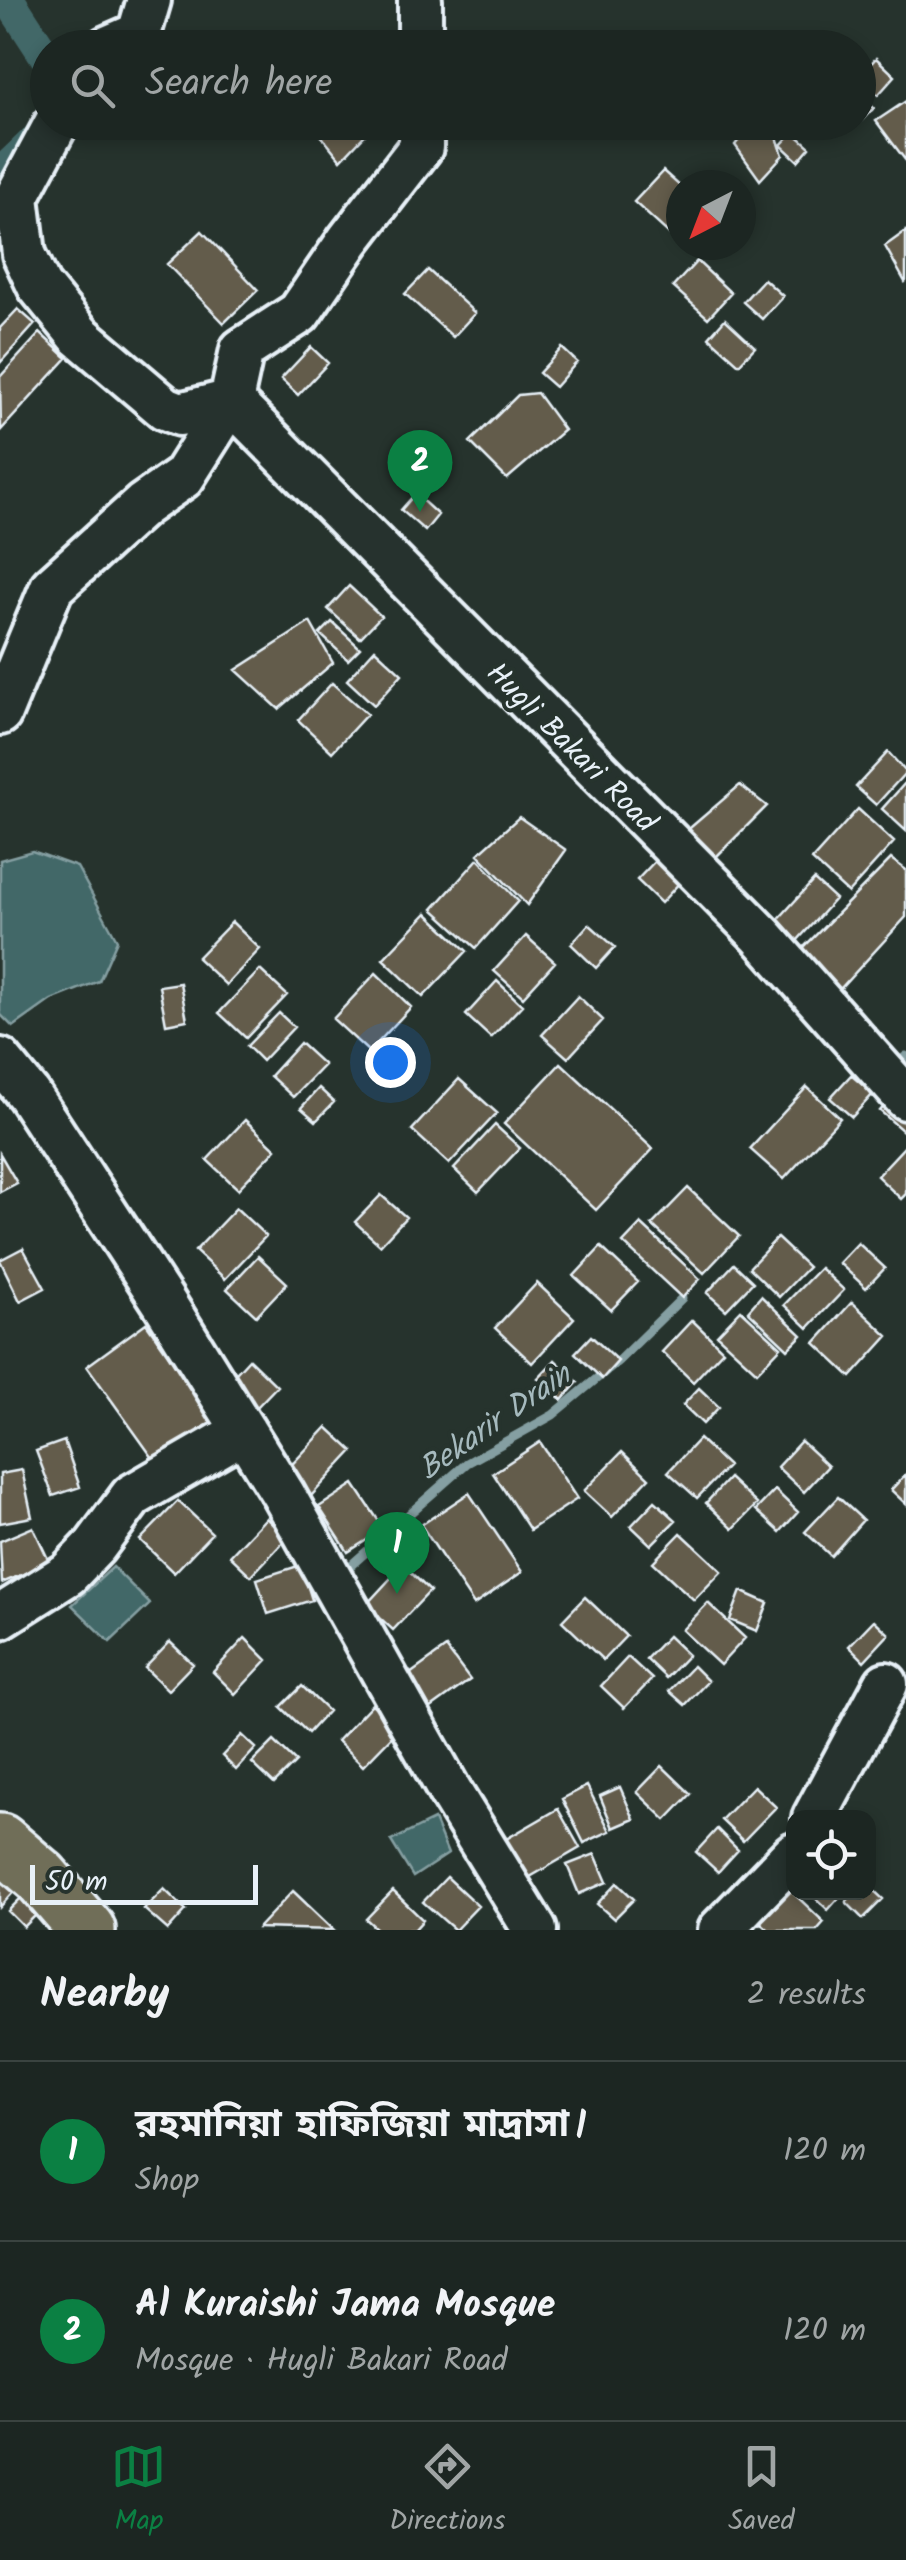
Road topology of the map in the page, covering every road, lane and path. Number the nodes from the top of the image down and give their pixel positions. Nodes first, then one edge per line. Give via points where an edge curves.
1 (148, 0) edge
2 (420, 0) edge
3 (140, 30) edge
4 (420, 30) edge
5 (47, 140) edge
6 (421, 140) edge
7 (231, 401) junction
8 (0, 713) edge
9 (0, 1060) edge
10 (900, 1082) edge
11 (244, 1431) junction
12 (0, 1617) edge
13 (886, 1684) dead end
14 (818, 1810) edge
15 (0, 1842) edge
16 (786, 1862) edge
17 (87, 1930) edge
18 (535, 1930) edge
19 (720, 1930) edge

1 - 3 street
2 - 4 street
5 - 7 street via 17,197 24,254 39,286 79,335 165,408 180,414
6 - 7 street via 299,313 242,350
7 - 8 street via 183,477 52,587
7 - 10 street, Hugli Bakari Road
9 - 11 street
11 - 12 street via 132,1496 68,1574
11 - 18 street
13 - 14 street
15 - 17 main road via 42,1876
16 - 19 street

